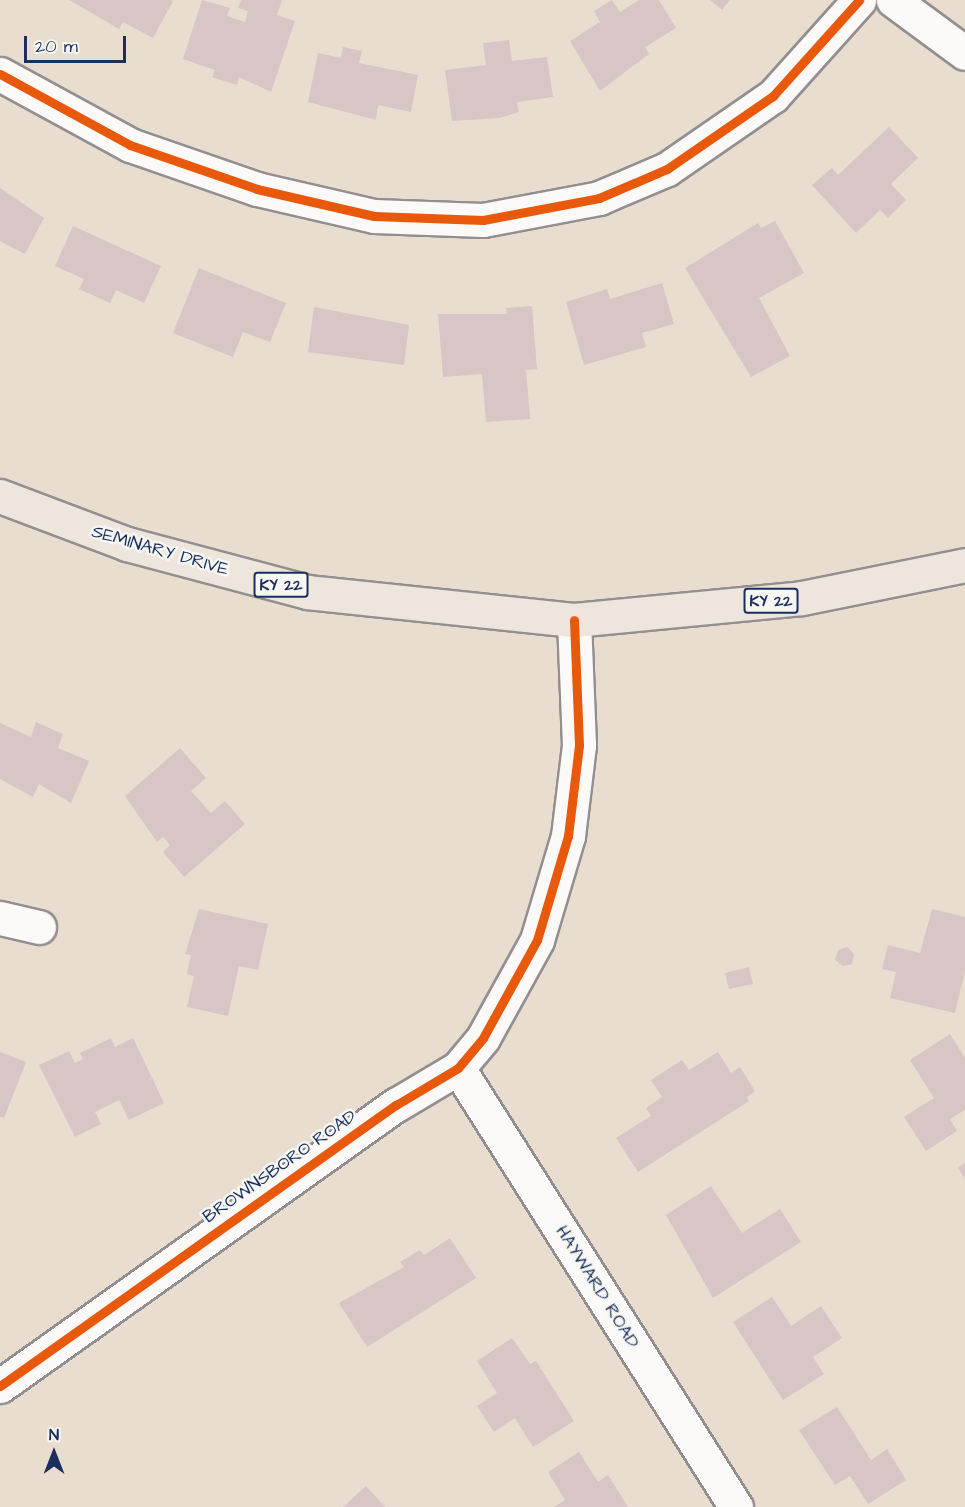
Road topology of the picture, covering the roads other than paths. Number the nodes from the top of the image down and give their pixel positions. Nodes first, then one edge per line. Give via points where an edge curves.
1 (859, 0) edge
2 (893, 0) edge
3 (965, 53) edge
4 (0, 74) edge
5 (0, 496) edge
6 (965, 565) edge
7 (574, 620) junction
8 (0, 918) edge
9 (39, 927) dead end
10 (458, 1068) junction
11 (0, 1386) edge
12 (735, 1507) edge

1 - 4 street via 773,96 676,163 599,198 483,220 374,216 257,189 130,145
2 - 3 street
5 - 7 main road, SEMINARY DRIVE / KY 22 via 127,544 307,592
6 - 7 main road, SEMINARY DRIVE / KY 22 via 802,598
7 - 10 street, BROWNSBORO ROAD via 579,745 568,836 537,940 508,999
8 - 9 street
10 - 11 street, BROWNSBORO ROAD via 396,1105
10 - 12 street, HAYWARD ROAD

